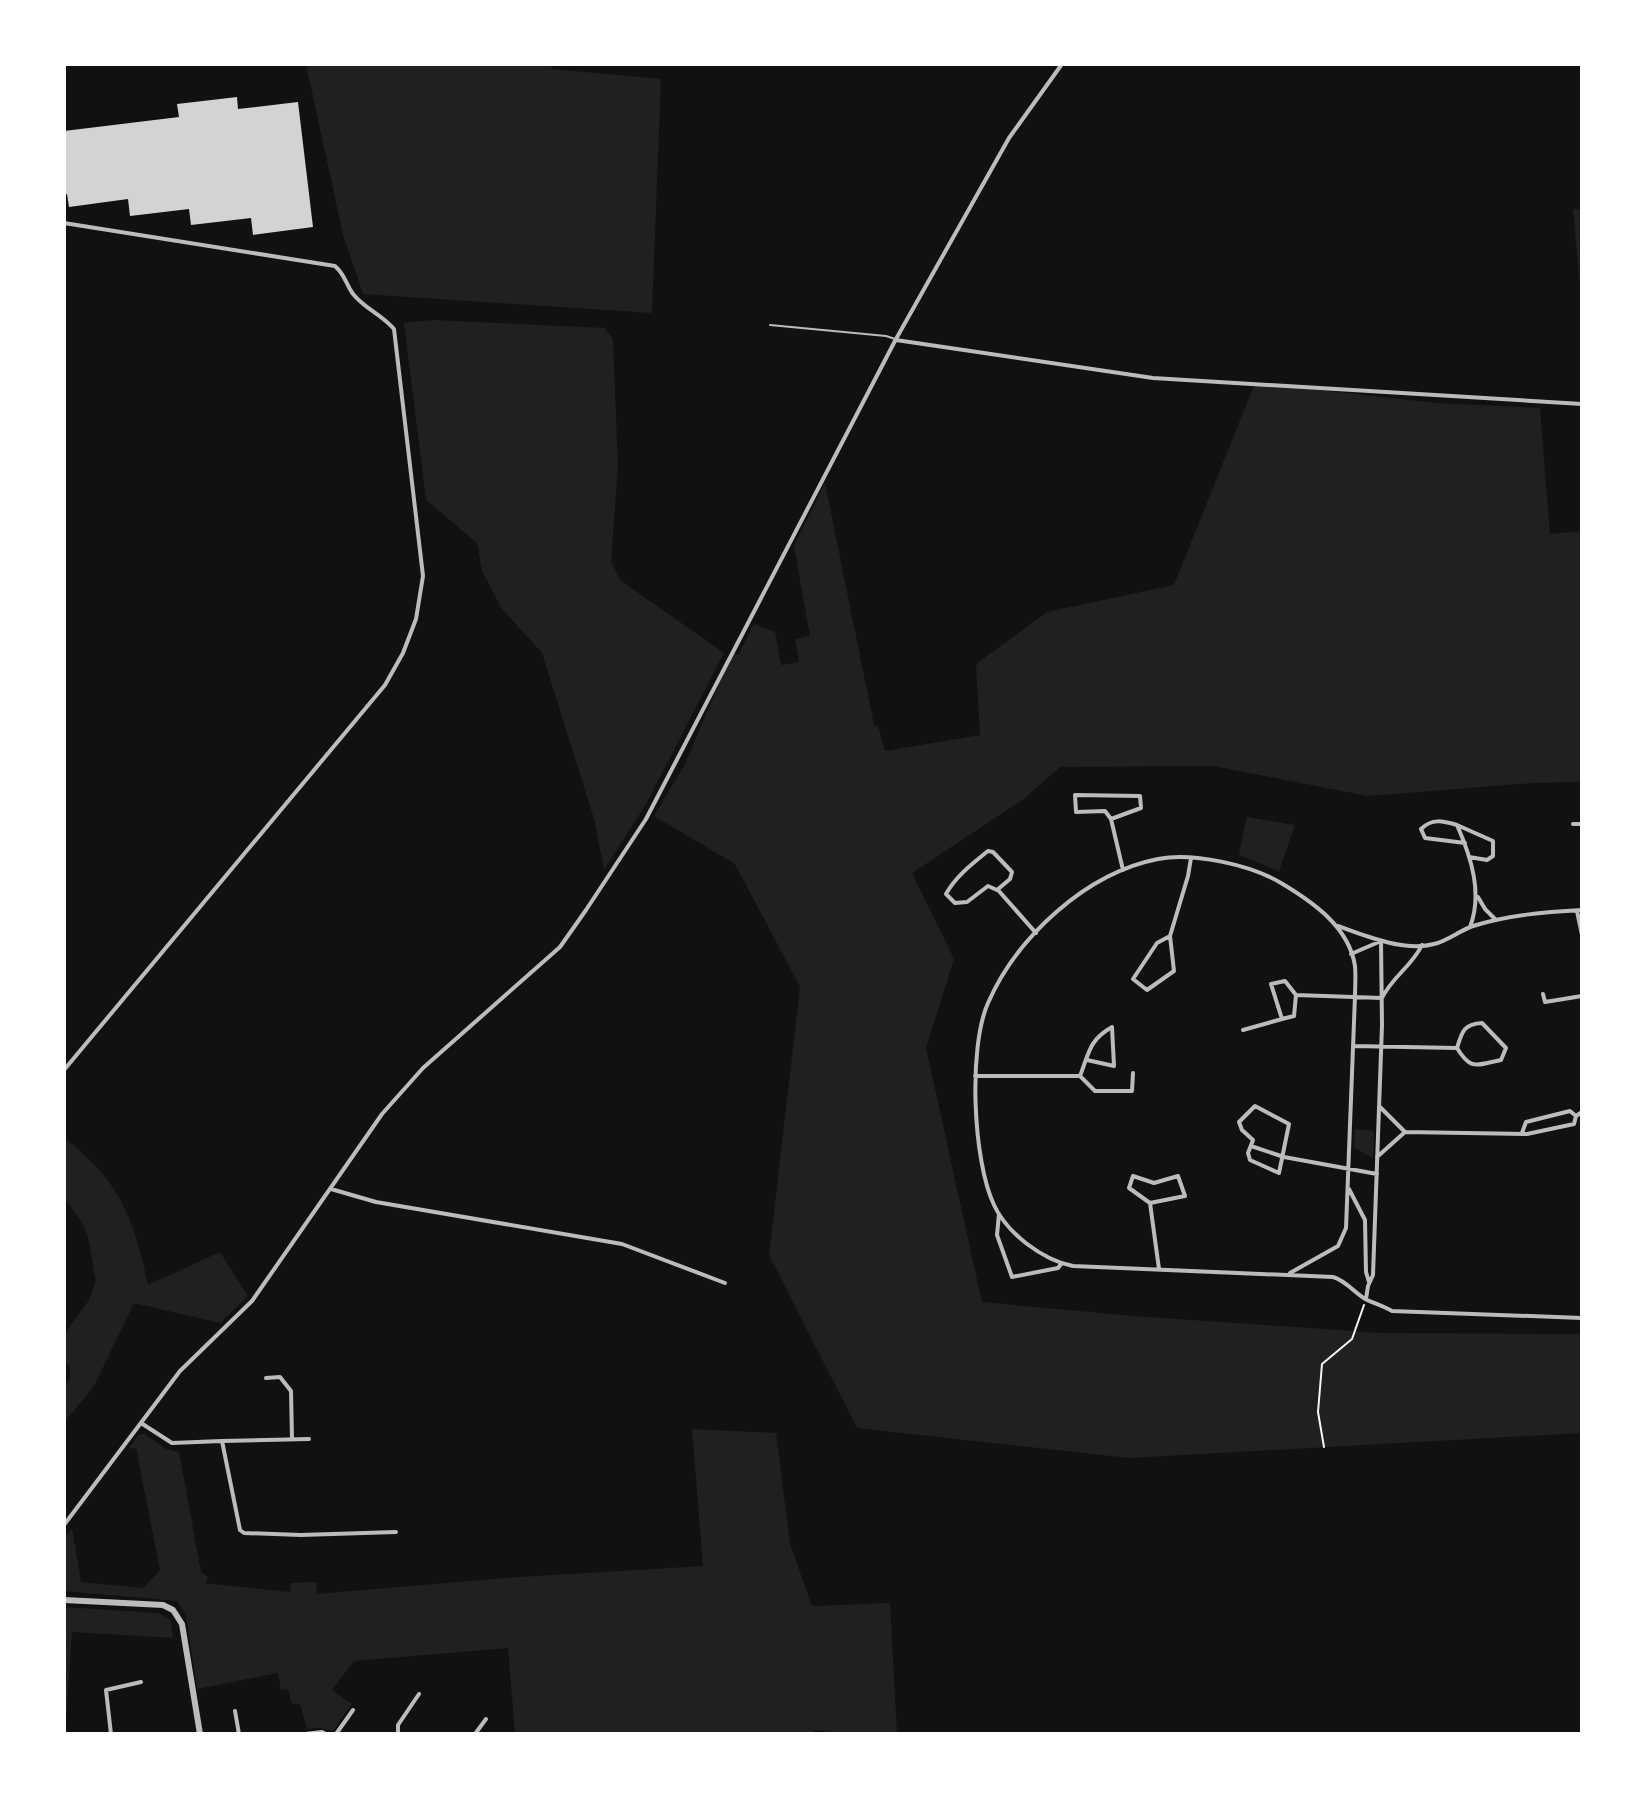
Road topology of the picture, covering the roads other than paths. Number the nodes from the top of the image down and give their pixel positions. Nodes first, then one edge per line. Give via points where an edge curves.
1 (1062, 64) edge
2 (64, 223) edge
3 (770, 325) dead end
4 (896, 339) junction
5 (1582, 404) edge
6 (1111, 819) junction
7 (1573, 824) dead end
8 (1582, 824) edge
9 (1457, 825) junction
10 (1465, 843) junction
11 (1469, 857) junction
12 (1191, 858) junction
13 (1123, 870) junction
14 (997, 890) junction
15 (1477, 895) junction
16 (1580, 910) edge
17 (1496, 920) junction
18 (1338, 926) junction
19 (1470, 927) junction
20 (1036, 933) junction
21 (1582, 935) edge
22 (1170, 936) junction
23 (1381, 941) junction
24 (1422, 945) junction
25 (1351, 954) junction
26 (1543, 994) dead end
27 (1296, 995) junction
28 (1355, 996) junction
29 (1582, 996) edge
30 (1382, 998) junction
31 (1282, 1019) junction
32 (1243, 1030) dead end
33 (1354, 1046) junction
34 (1381, 1046) junction
35 (1457, 1048) junction
36 (1087, 1060) junction
37 (64, 1070) edge
38 (1133, 1073) dead end
39 (975, 1076) junction
40 (1080, 1076) junction
41 (1378, 1105) junction
42 (1582, 1112) edge
43 (1576, 1116) junction
44 (1405, 1132) junction
45 (1522, 1133) junction
46 (1250, 1146) junction
47 (1284, 1157) junction
48 (1377, 1157) junction
49 (1349, 1169) junction
50 (1377, 1174) junction
51 (331, 1189) junction
52 (1348, 1189) junction
53 (1150, 1203) junction
54 (999, 1214) junction
55 (1061, 1264) junction
56 (1159, 1269) junction
57 (1290, 1273) junction
58 (1369, 1282) junction
59 (725, 1283) dead end
60 (1366, 1299) junction
61 (1582, 1318) edge
62 (266, 1378) dead end
63 (141, 1423) junction
64 (292, 1439) junction
65 (309, 1439) dead end
66 (222, 1441) junction
67 (64, 1525) edge
68 (396, 1532) dead end
69 (64, 1600) edge
70 (141, 1682) dead end
71 (419, 1694) dead end
72 (353, 1710) dead end
73 (235, 1711) dead end
74 (486, 1719) dead end
75 (111, 1734) edge
76 (200, 1734) edge
77 (239, 1734) edge
78 (305, 1734) edge
79 (326, 1734) edge
80 (336, 1734) edge
81 (398, 1734) edge
82 (475, 1734) edge

1 - 4 street via 1009,138
2 - 37 street via 335,266 344,274 350,291 394,329 423,576 416,619 385,685
3 - 4 lane
4 - 5 street via 1153,378
4 - 51 street via 646,819 586,910 560,947 423,1068 382,1114
6 - 6 street via 1141,808 1140,796 1075,795 1076,812 1105,811
6 - 13 street
7 - 8 street
9 - 10 street
9 - 10 street via 1441,820 1421,829 1425,838
9 - 11 street via 1493,841 1493,856 1487,860
10 - 11 street
11 - 15 street
12 - 13 street via 1161,858
12 - 18 street via 1273,878
12 - 22 street
13 - 20 street via 1073,899
14 - 14 street via 988,886 959,905 946,894 988,851 1012,872
14 - 20 street
15 - 17 street
15 - 19 street
16 - 17 street
16 - 21 street
17 - 19 street
18 - 23 street
18 - 25 street
19 - 24 street
20 - 39 street via 1018,952 987,1006
22 - 22 street via 1174,971 1147,990 1133,979 1157,943
23 - 24 street
23 - 25 street
23 - 30 street
24 - 30 street via 1415,959 1389,982
25 - 28 street
26 - 29 street via 1545,1002
27 - 28 street
27 - 31 street via 1294,1016
27 - 31 street via 1285,981 1271,984
28 - 30 street
28 - 33 street
30 - 34 street
31 - 32 street
33 - 34 street
33 - 49 street
34 - 35 street
34 - 41 street
35 - 35 street via 1463,1028 1482,1023 1506,1048 1501,1060 1473,1066
36 - 36 street via 1096,1036 1112,1027 1114,1066
36 - 40 street
38 - 40 street via 1132,1091 1095,1091
39 - 40 street
39 - 54 street via 984,1171
41 - 44 street
41 - 48 street
42 - 43 street
43 - 45 street via 1574,1124 1561,1129
43 - 45 street via 1570,1111 1526,1122
44 - 45 street
44 - 48 street
46 - 47 street
46 - 47 street via 1250,1160 1279,1173
46 - 47 street via 1253,1140 1239,1122 1255,1106 1289,1124
47 - 49 street
48 - 50 street
49 - 50 street
49 - 52 street
50 - 58 street
51 - 59 street via 376,1202 622,1244
51 - 63 street via 252,1301 180,1371
52 - 57 street via 1346,1228 1338,1246
52 - 58 street via 1365,1220
53 - 53 street via 1129,1188 1133,1176 1154,1183 1178,1176 1185,1196
53 - 56 street
54 - 55 street via 1033,1248
54 - 55 street via 997,1235 1012,1277
55 - 56 street
56 - 57 street
57 - 60 street via 1342,1279
58 - 60 street
60 - 61 street via 1392,1311
62 - 64 street via 280,1377 291,1391
63 - 66 street via 172,1443
63 - 67 street
64 - 65 street
64 - 66 street
66 - 68 street via 237,1525 244,1533
69 - 76 street via 163,1605 173,1610 180,1618
70 - 75 street via 106,1690
71 - 81 street via 398,1725
72 - 80 street
73 - 77 street
74 - 82 street
78 - 79 street

